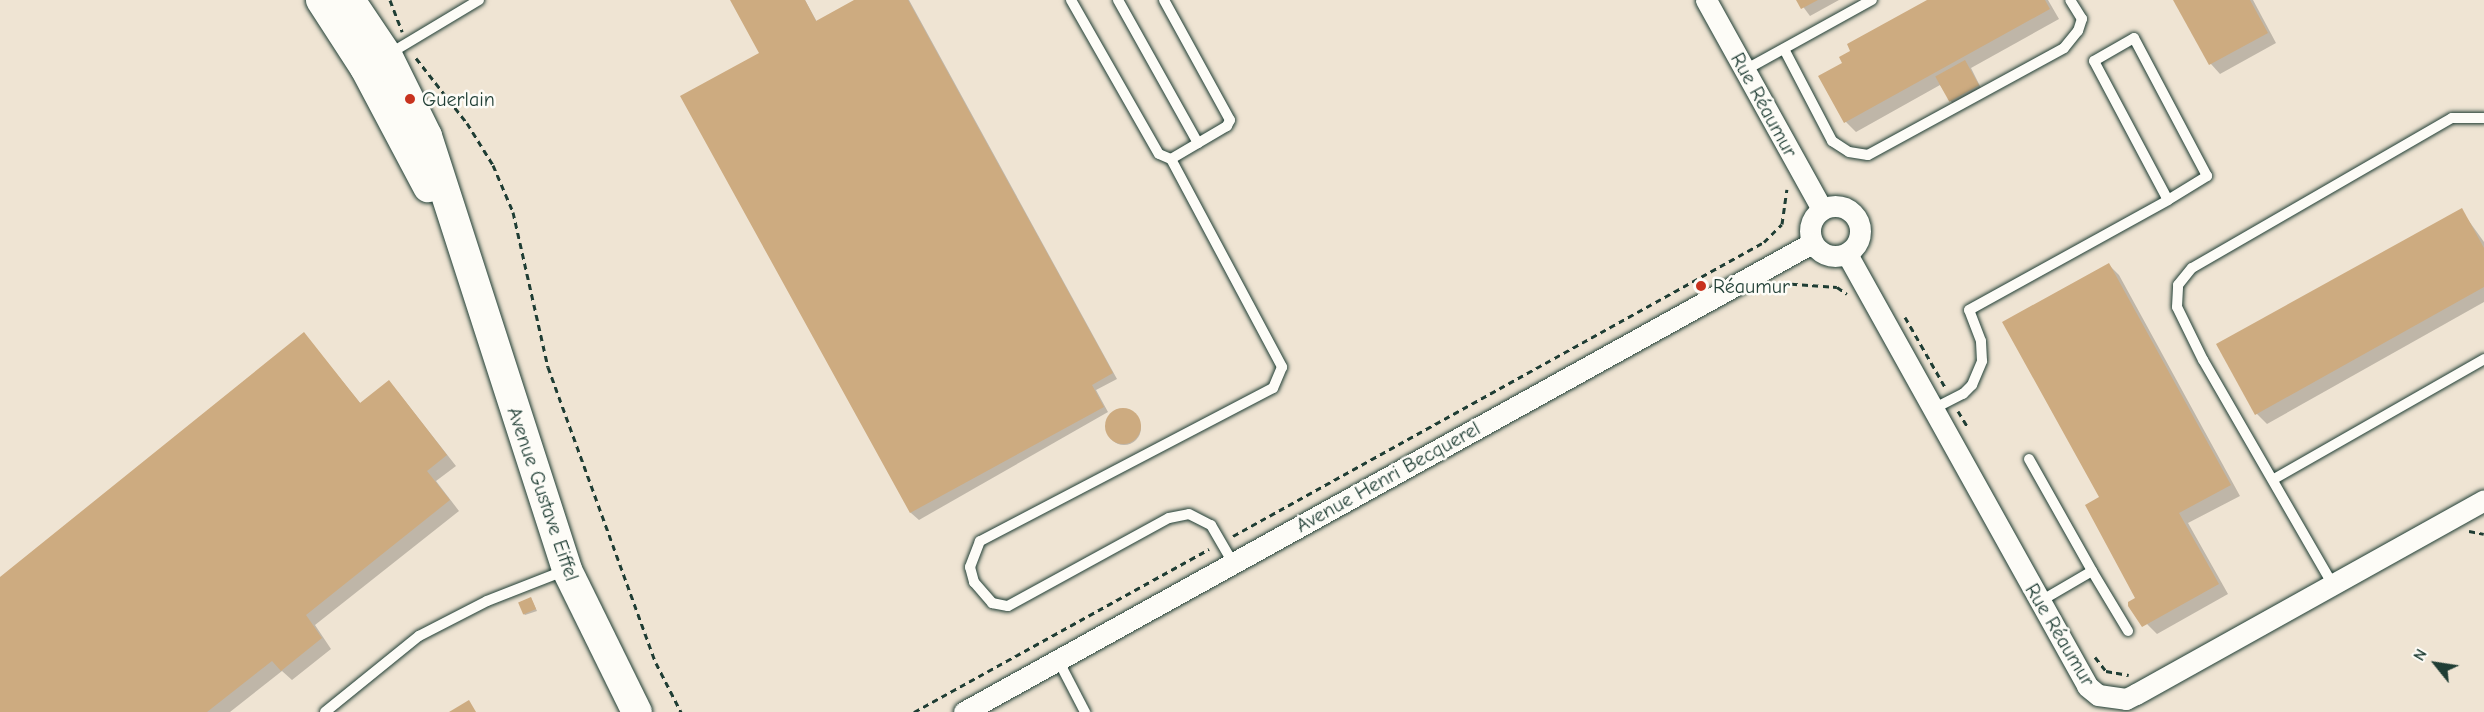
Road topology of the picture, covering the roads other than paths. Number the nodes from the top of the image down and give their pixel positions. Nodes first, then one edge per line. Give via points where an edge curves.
1 (321, 0) edge
2 (350, 0) edge
3 (479, 0) edge
4 (1071, 0) edge
5 (1118, 0) edge
6 (1164, 0) edge
7 (1706, 0) edge
8 (1872, 0) edge
9 (2070, 0) edge
10 (1784, 49) junction
11 (384, 57) junction
12 (1745, 70) junction
13 (2484, 118) edge
14 (1198, 143) junction
15 (1171, 159) junction
16 (2168, 200) junction
17 (1822, 209) junction
18 (1812, 243) junction
19 (1847, 254) junction
20 (2484, 359) edge
21 (1933, 409) junction
22 (2029, 459) dead end
23 (2274, 479) junction
24 (2484, 500) edge
25 (1233, 563) junction
26 (567, 570) junction
27 (2092, 571) junction
28 (2333, 585) junction
29 (2039, 602) junction
30 (2128, 631) dead end
31 (1058, 660) junction
32 (2105, 704) edge
33 (325, 712) edge
34 (637, 712) edge
35 (964, 712) edge
36 (1085, 712) edge

1 - 11 street, Avenue Gustave Eiffel via 342,29
2 - 11 street, Avenue Gustave Eiffel
3 - 11 lane
4 - 15 lane via 1159,154
5 - 14 lane
6 - 14 lane via 1230,120 1227,126
7 - 12 street, Rue Réaumur
8 - 10 lane
9 - 10 lane via 2082,19 2064,48 1868,155 1849,152 1833,141
10 - 12 lane
11 - 26 street, Avenue Gustave Eiffel via 468,267
12 - 17 street, Rue Réaumur
13 - 23 lane via 2452,118 2192,268 2178,285 2177,307
14 - 15 lane
15 - 25 lane via 1282,367 1280,378 1273,388 980,541 970,567 982,596 1008,606 1169,518 1189,514 1211,525
16 - 16 lane via 2094,61 2134,38 2207,176
16 - 21 lane via 1969,310 1981,341 1982,361 1972,385 1953,401
17 - 18 street via 1809,228
17 - 19 street via 1837,206 1857,219 1858,242
18 - 19 street via 1823,254
18 - 25 street, Avenue Henri Becquerel
19 - 21 street, Rue Réaumur
20 - 23 lane
21 - 29 street, Rue Réaumur
22 - 27 lane
23 - 28 lane
24 - 28 street, Rue Réaumur
25 - 31 street, Avenue Henri Becquerel
26 - 33 lane via 487,601 419,636
26 - 34 street, Avenue Gustave Eiffel
27 - 29 lane
27 - 30 lane
28 - 32 street, Rue Réaumur via 2126,699
29 - 32 street, Rue Réaumur via 2087,686
31 - 35 street, Avenue Henri Becquerel
31 - 36 lane

